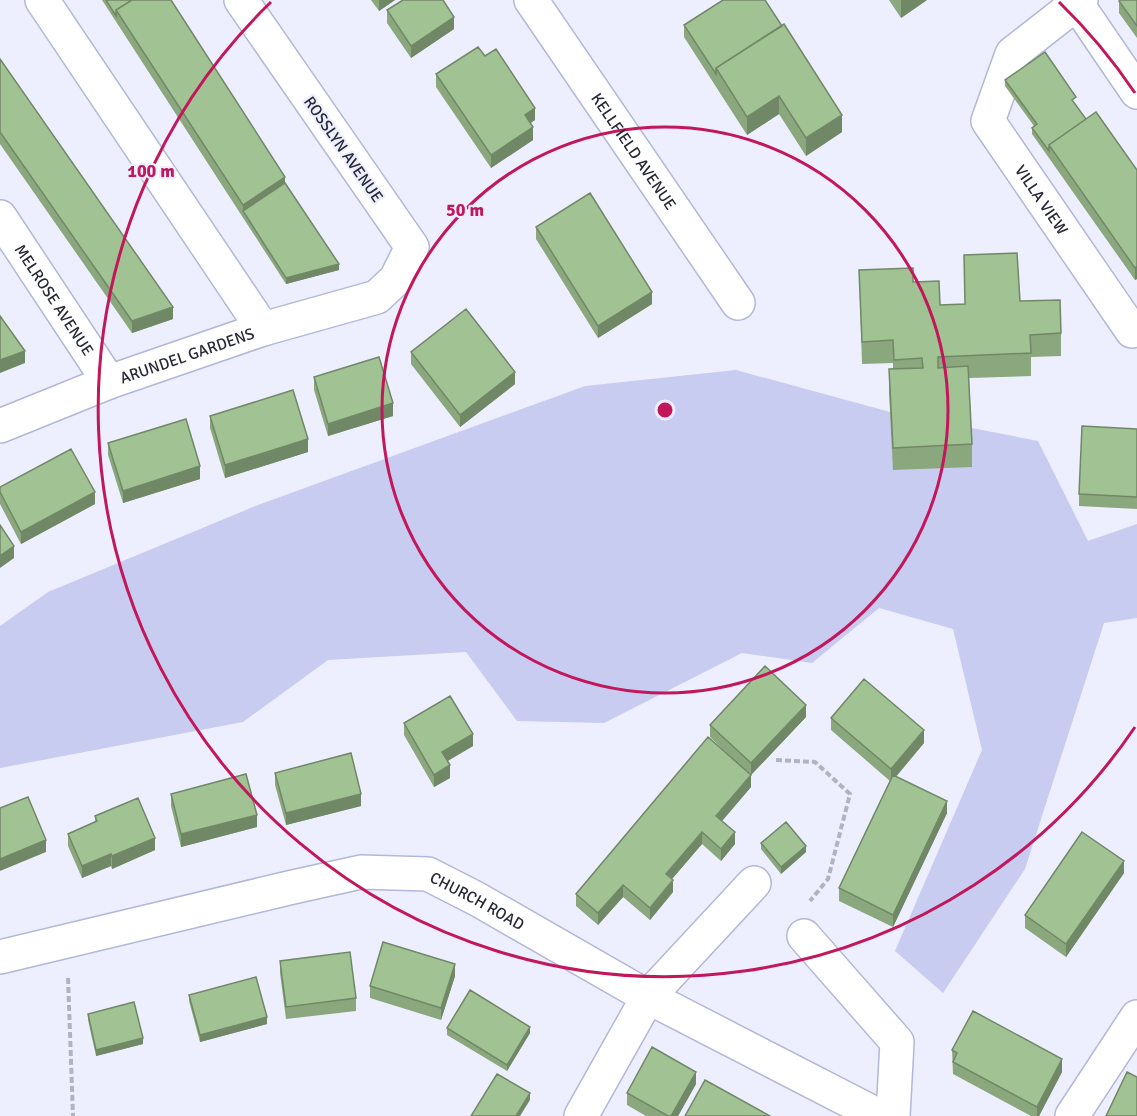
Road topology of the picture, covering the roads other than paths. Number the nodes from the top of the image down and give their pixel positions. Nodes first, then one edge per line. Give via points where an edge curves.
1 (42, 0) edge
2 (241, 0) edge
3 (531, 0) edge
4 (1079, 2) edge
5 (1137, 92) edge
6 (0, 217) edge
7 (377, 297) joint
8 (738, 303) dead end
9 (1137, 328) edge
10 (263, 329) junction
11 (109, 382) junction
12 (0, 426) edge
13 (754, 883) dead end
14 (804, 936) road end
15 (0, 957) edge
16 (648, 997) junction
17 (1137, 1017) edge
18 (841, 1108) edge
19 (581, 1116) edge
20 (879, 1116) edge
21 (893, 1116) edge
22 (1072, 1116) edge

1 - 10 street
2 - 7 street, ROSSLYN AVENUE via 412,247 396,279
3 - 8 street, KELLFIELD AVENUE
4 - 5 street
4 - 9 street, VILLA VIEW via 1012,54 988,121 1132,331
6 - 11 street, MELROSE AVENUE
7 - 10 street, ARUNDEL GARDENS
10 - 11 street, ARUNDEL GARDENS
11 - 12 street, ARUNDEL GARDENS
13 - 16 street
14 - 21 street via 897,1042
15 - 16 street, CHURCH ROAD via 362,872 428,874
16 - 18 street, CHURCH ROAD
16 - 19 street
17 - 22 street
18 - 20 street, CHURCH ROAD

